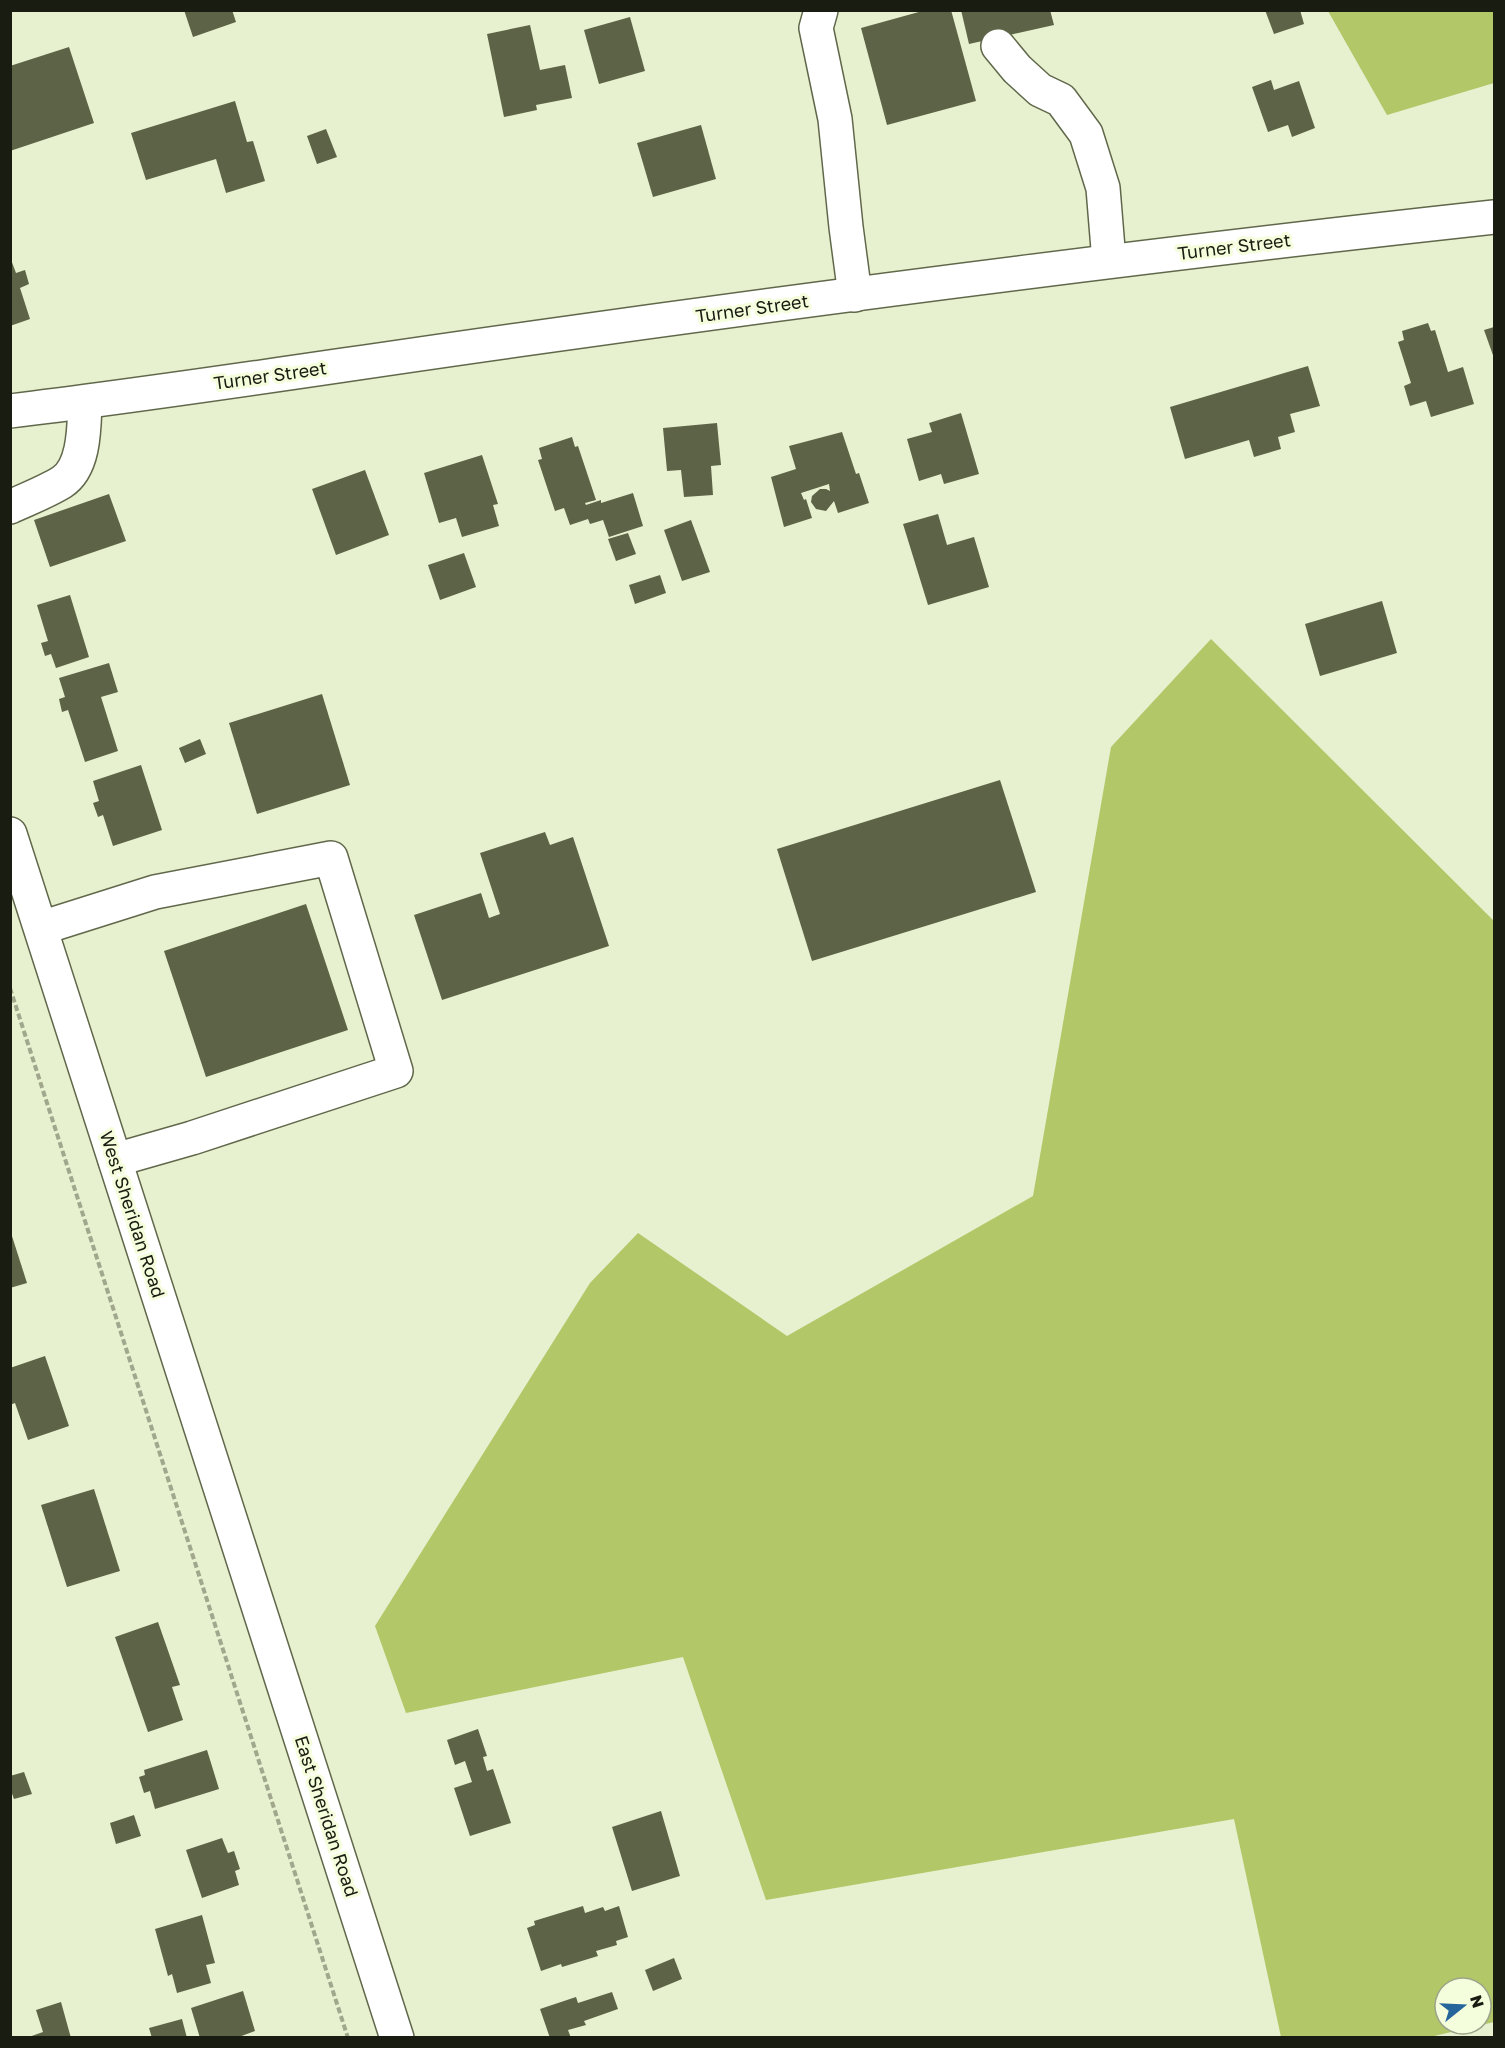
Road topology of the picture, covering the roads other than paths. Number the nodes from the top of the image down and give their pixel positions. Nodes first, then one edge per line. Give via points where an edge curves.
1 (821, 10) edge
2 (998, 46) dead end
3 (1494, 217) edge
4 (1109, 261) junction
5 (855, 295) junction
6 (85, 402) junction
7 (10, 411) edge
8 (10, 507) edge
9 (10, 834) edge
10 (40, 928) junction
11 (115, 1160) junction
12 (256, 1594) joint
13 (397, 2037) edge

1 - 5 street via 816,28 835,119
2 - 4 street via 1040,90 1061,100 1086,134 1103,188
3 - 4 street, Turner Street
4 - 5 street, Turner Street
5 - 6 street, Turner Street
6 - 7 street, Turner Street
6 - 8 street via 83,446 64,481
9 - 10 street, West Sheridan Road
10 - 11 street, West Sheridan Road
10 - 11 street via 155,892 331,858 396,1071
11 - 12 street, West Sheridan Road
12 - 13 street, East Sheridan Road

